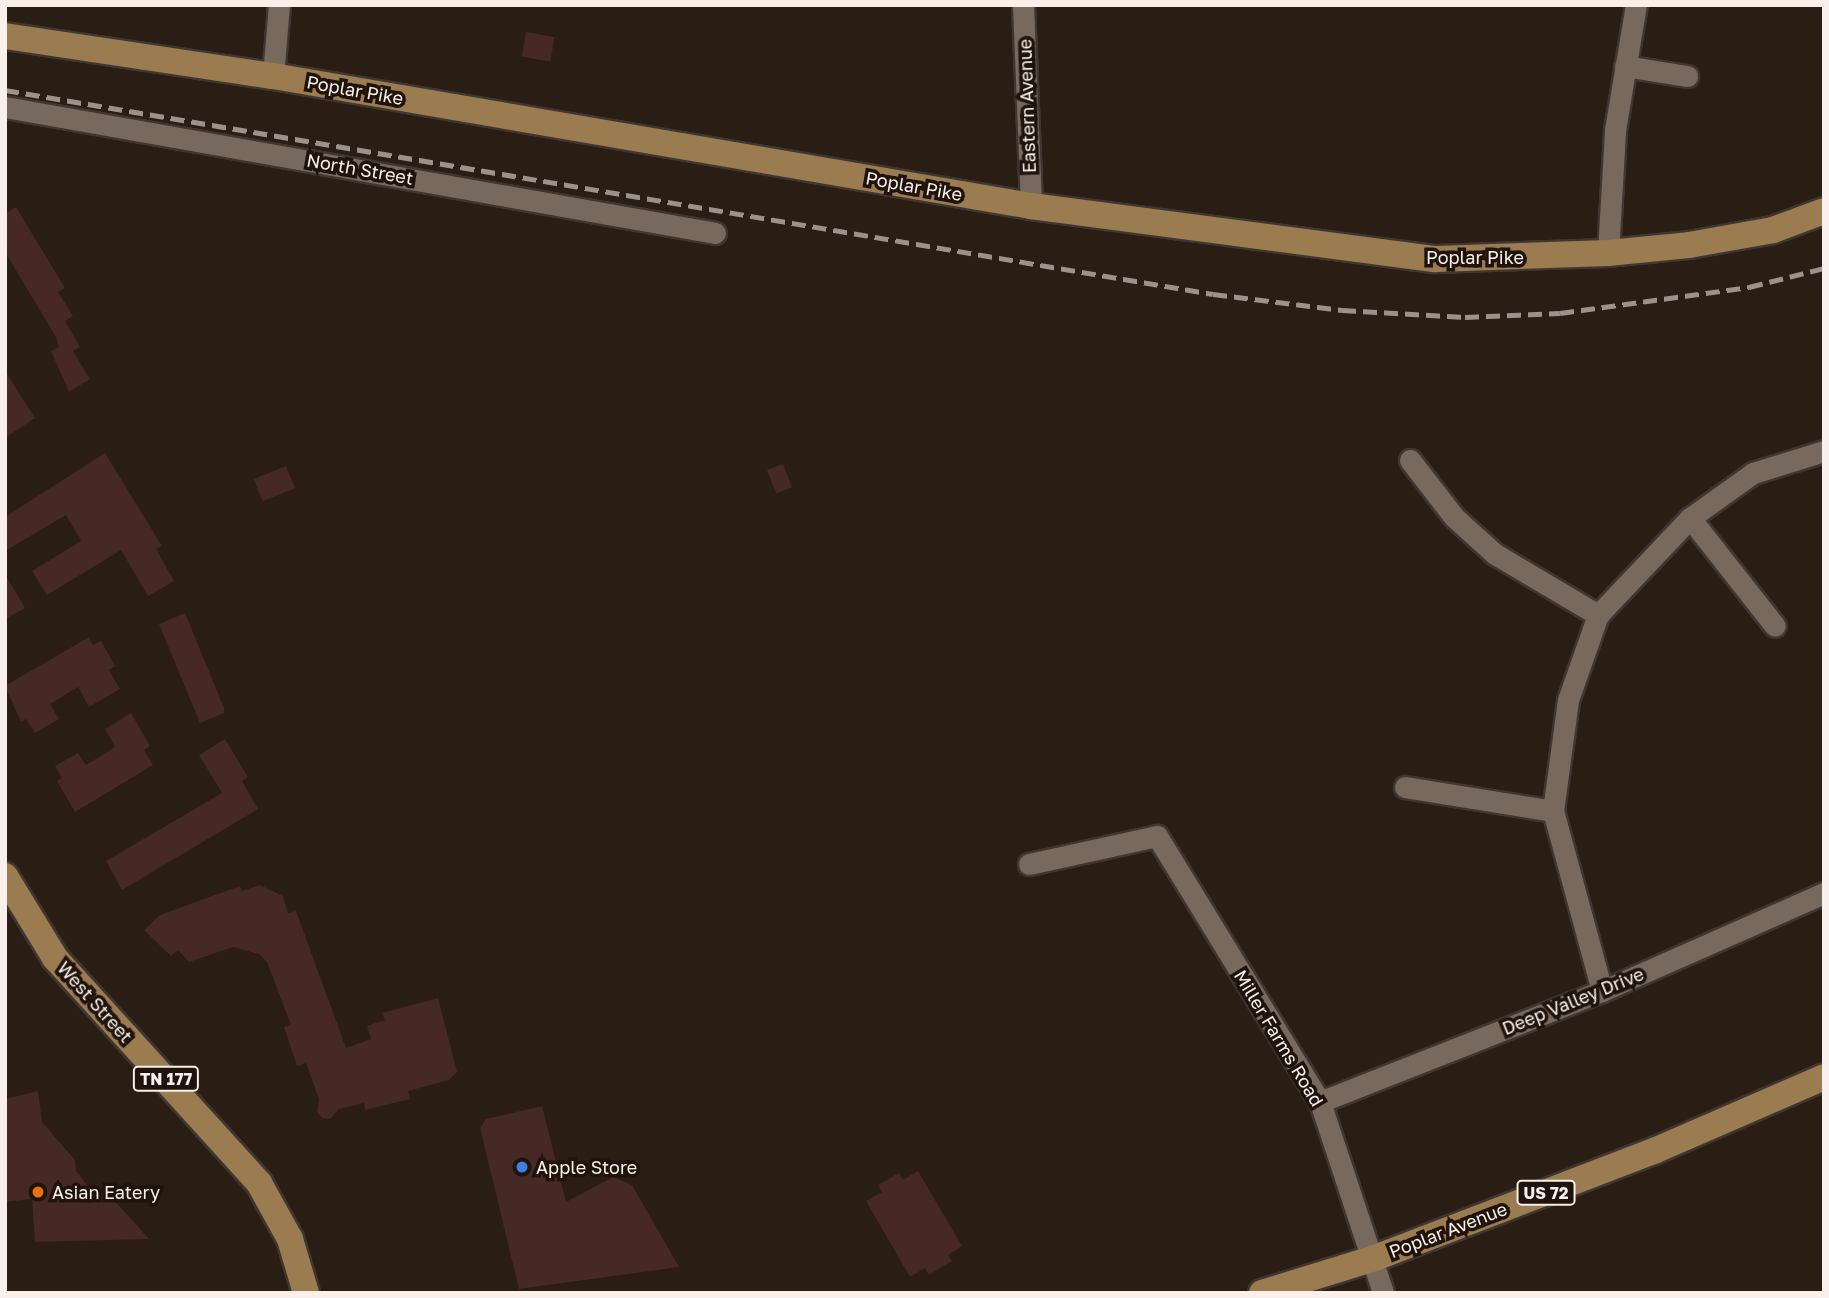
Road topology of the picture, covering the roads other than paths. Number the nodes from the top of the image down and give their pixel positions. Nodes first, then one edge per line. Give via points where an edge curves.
1 (279, 5) edge
2 (1023, 5) edge
3 (1636, 5) edge
4 (5, 36) edge
5 (1625, 66) junction
6 (274, 76) junction
7 (1687, 76) dead end
8 (5, 107) edge
9 (1031, 206) junction
10 (1824, 211) edge
11 (715, 233) dead end
12 (1608, 253) junction
13 (1824, 451) edge
14 (1410, 460) dead end
15 (1690, 518) junction
16 (1598, 615) junction
17 (1775, 626) dead end
18 (1405, 786) dead end
19 (1553, 811) junction
20 (1029, 864) dead end
21 (5, 876) edge
22 (1824, 893) edge
23 (1602, 991) junction
24 (1824, 1077) edge
25 (1320, 1102) junction
26 (1375, 1258) junction
27 (306, 1293) edge
28 (1262, 1293) edge
29 (1383, 1293) edge

1 - 6 street
2 - 9 street, Eastern Avenue
3 - 5 street
4 - 6 main road, Poplar Pike
5 - 7 street
5 - 12 street via 1615,130
6 - 9 main road, Poplar Pike
8 - 11 street, North Street
9 - 12 main road, Poplar Pike via 1436,260
10 - 12 main road, Poplar Pike via 1773,230
13 - 15 street via 1752,473
14 - 16 street via 1454,517 1495,554
15 - 16 street
15 - 17 street
16 - 19 street via 1568,700
18 - 19 street
19 - 23 street
20 - 25 street, Miller Farms Road via 1157,836
21 - 27 main road, West Street / TN 177 via 55,958 259,1183 290,1239
22 - 23 street, Deep Valley Drive
23 - 25 street, Deep Valley Drive
24 - 26 main road, Poplar Avenue / US 72 via 1654,1152
25 - 26 street, Miller Farms Road
26 - 28 main road, Poplar Avenue / US 72
26 - 29 street, Miller Farms Road

